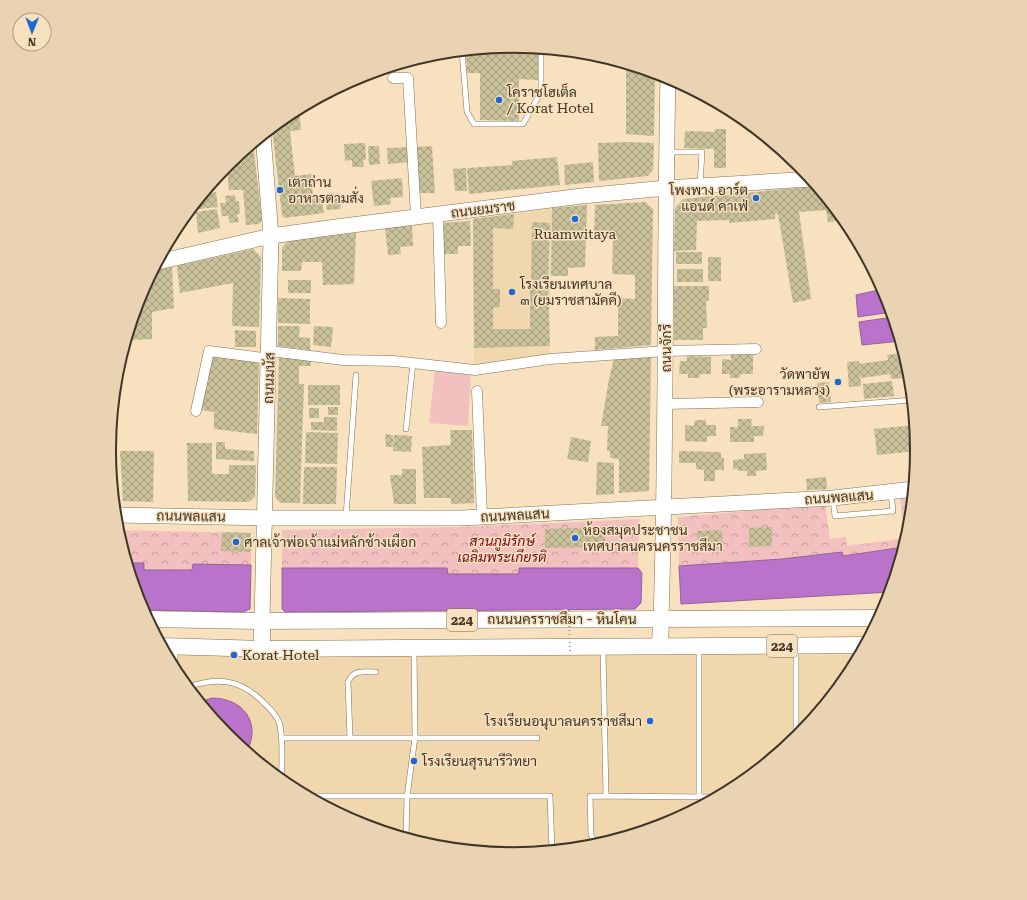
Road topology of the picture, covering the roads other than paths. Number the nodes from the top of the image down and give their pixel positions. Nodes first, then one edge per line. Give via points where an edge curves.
1 (541, 54) edge
2 (462, 56) edge
3 (393, 78) dead end
4 (668, 84) edge
5 (264, 142) edge
6 (666, 152) junction
7 (804, 180) edge
8 (700, 187) junction
9 (666, 188) junction
10 (438, 215) junction
11 (416, 217) junction
12 (272, 236) junction
13 (165, 260) edge
14 (441, 323) dead end
15 (756, 349) dead end
16 (666, 351) junction
17 (270, 355) junction
18 (413, 363) junction
19 (356, 375) dead end
20 (477, 391) dead end
21 (907, 400) edge
22 (758, 402) dead end
23 (666, 404) junction
24 (819, 407) dead end
25 (196, 411) dead end
26 (406, 429) dead end
27 (908, 490) edge
28 (665, 508) junction
29 (122, 515) edge
30 (482, 516) junction
31 (265, 518) junction
32 (346, 518) junction
33 (873, 618) edge
34 (154, 619) edge
35 (661, 619) junction
36 (262, 621) junction
37 (859, 645) edge
38 (169, 646) edge
39 (414, 646) junction
40 (660, 646) junction
41 (699, 646) junction
42 (796, 646) junction
43 (604, 647) junction
44 (262, 649) junction
45 (376, 672) dead end
46 (194, 685) edge
47 (796, 729) edge
48 (415, 737) junction
49 (281, 738) junction
50 (350, 738) junction
51 (537, 738) dead end
52 (282, 772) edge
53 (319, 796) edge
54 (606, 796) junction
55 (407, 797) junction
56 (700, 797) junction
57 (706, 797) edge
58 (406, 832) edge
59 (593, 839) edge
60 (552, 845) edge

1 - 2 lane via 541,92 524,124 474,124 467,112
3 - 11 street via 408,78
4 - 6 street, ถนนจักรี
5 - 12 street, ถนนมนัส
6 - 8 lane via 702,152
6 - 9 street, ถนนจักรี
7 - 8 street, ถนนยมราช
8 - 9 street, ถนนยมราช
9 - 10 street, ถนนยมราช
9 - 16 street, ถนนจักรี
10 - 11 street, ถนนยมราช
10 - 14 street
11 - 12 street, ถนนยมราช
12 - 13 street, ถนนยมราช
12 - 17 street, ถนนมนัส
15 - 16 street
16 - 18 street via 550,359 475,370
16 - 23 street, ถนนจักรี
17 - 18 street
17 - 25 street via 209,351
17 - 31 street, ถนนมนัส
18 - 26 lane
19 - 32 lane
20 - 30 street
21 - 24 lane
22 - 23 street
23 - 28 street, ถนนจักรี
27 - 28 street, ถนนพลแสน via 833,498
28 - 30 street, ถนนพลแสน
28 - 35 street, ถนนจักรี
29 - 31 street, ถนนพลแสน
30 - 32 street, ถนนพลแสน
31 - 32 street, ถนนพลแสน
31 - 36 street, ถนนมนัส
33 - 35 main road, ถนนนครราชสีมา - หินโคน / 224
34 - 36 main road, ถนนนครราชสีมา - หินโคน / 224
35 - 36 main road, ถนนนครราชสีมา - หินโคน / 224
35 - 40 main road
36 - 44 main road
37 - 42 main road, ถนนนครราชสีมา - หินโคน / 224
38 - 44 main road, ถนนนครราชสีมา - หินโคน / 224
39 - 43 main road, ถนนนครราชสีมา - หินโคน / 224
39 - 44 main road, ถนนนครราชสีมา - หินโคน / 224
39 - 48 lane
40 - 41 main road, ถนนนครราชสีมา - หินโคน / 224
40 - 43 main road, ถนนนครราชสีมา - หินโคน / 224
41 - 42 main road, ถนนนครราชสีมา - หินโคน / 224
41 - 56 lane
42 - 47 lane
43 - 54 lane
45 - 50 lane via 356,672 348,682
46 - 49 lane via 224,681 243,687 270,709 279,722
48 - 50 lane
48 - 51 lane
48 - 55 lane
49 - 50 lane
49 - 52 lane
53 - 55 lane
54 - 56 lane
54 - 59 lane via 590,796
55 - 58 lane
55 - 60 lane via 550,796
56 - 57 lane

